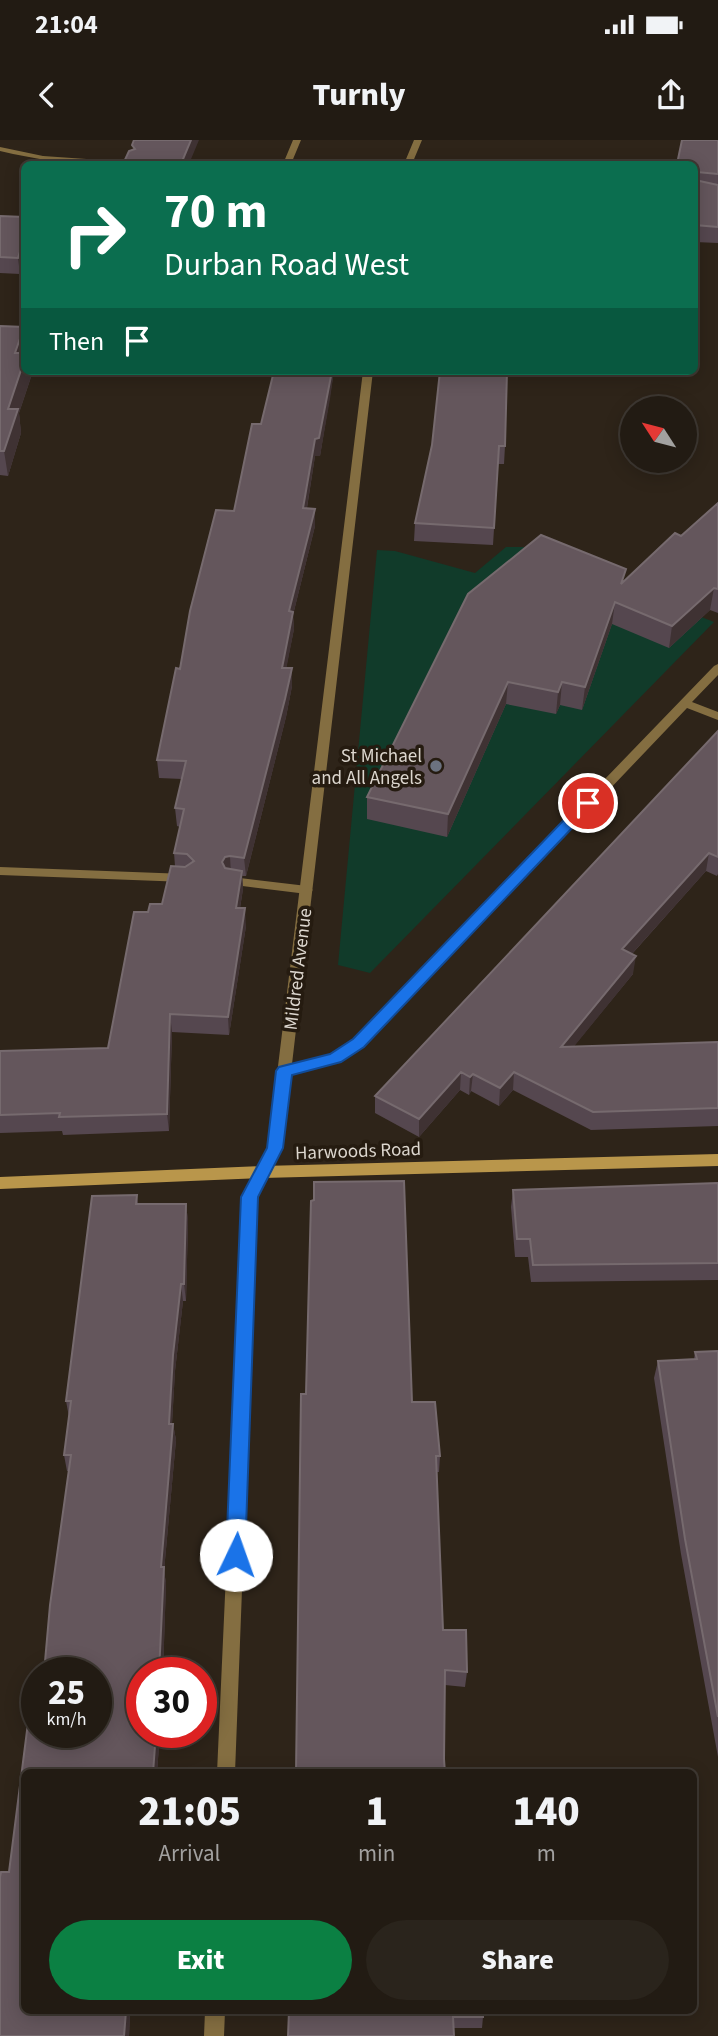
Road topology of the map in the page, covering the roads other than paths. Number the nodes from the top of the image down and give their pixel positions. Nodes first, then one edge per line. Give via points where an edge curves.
1 (297, 140) edge
2 (418, 140) edge
3 (0, 149) edge
4 (86, 161) edge
5 (288, 161) edge
6 (409, 161) edge
7 (368, 375) edge
8 (718, 668) edge
9 (685, 703) junction
10 (718, 716) edge
11 (0, 871) edge
12 (187, 878) edge
13 (232, 881) edge
14 (307, 890) junction
15 (284, 1071) junction
16 (718, 1160) edge
17 (264, 1172) junction
18 (0, 1183) edge
19 (226, 1769) edge
20 (215, 2014) edge
21 (214, 2036) edge

1 - 5 street
2 - 6 street
3 - 4 street
7 - 14 street, Mildred Avenue
8 - 9 street
9 - 10 street
9 - 15 street via 359,1043 335,1058
11 - 12 street
13 - 14 street
14 - 15 street, Mildred Avenue
15 - 17 street, Mildred Avenue via 275,1148
16 - 17 street, Harwoods Road
17 - 18 street, Harwoods Road
17 - 19 street, Mildred Avenue via 250,1197
20 - 21 street

